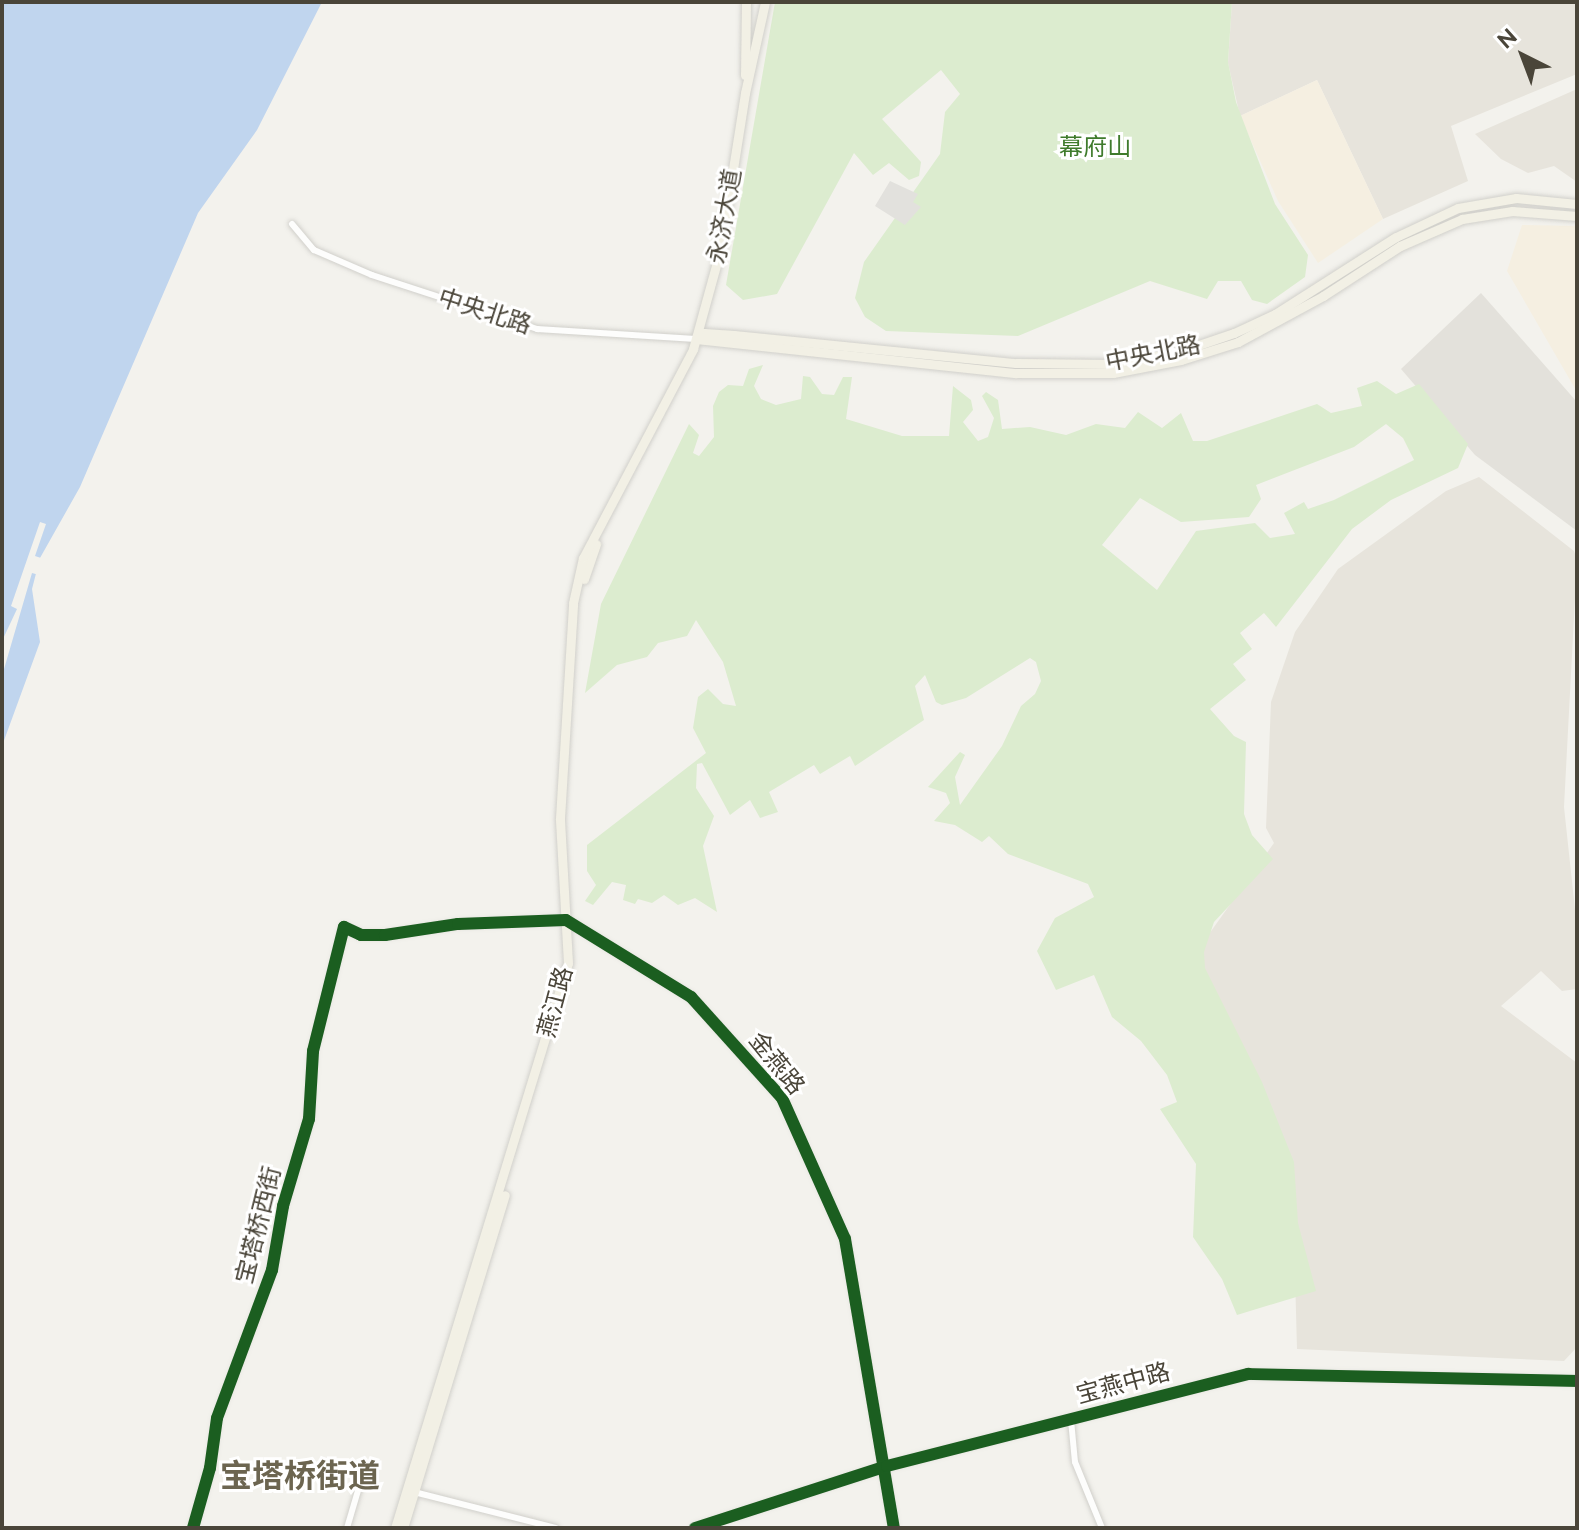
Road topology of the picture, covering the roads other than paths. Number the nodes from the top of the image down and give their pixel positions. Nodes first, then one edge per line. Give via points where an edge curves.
1 (746, 2) edge
2 (765, 2) edge
3 (745, 93) junction
4 (1577, 204) edge
5 (1577, 216) edge
6 (292, 224) dead end
7 (701, 338) junction
8 (568, 922) junction
9 (1577, 1381) edge
10 (1071, 1420) junction
11 (887, 1466) junction
12 (362, 1477) dead end
13 (410, 1491) junction
14 (193, 1528) edge
15 (347, 1528) edge
16 (395, 1528) edge
17 (403, 1528) edge
18 (556, 1528) edge
19 (695, 1528) edge
20 (894, 1528) edge
21 (1102, 1528) edge

1 - 3 main road, 永济大道
2 - 3 main road, 永济大道
3 - 7 main road, 永济大道
4 - 7 main road, 中央北路 via 1516,198 1458,208 1396,237 1275,314 1234,333 1178,352 1113,364 1016,363
5 - 7 main road, 中央北路 via 1512,211 1462,219 1400,246 1238,342 1113,373 1016,373
6 - 7 street, 中央北路 via 314,250 372,275 537,329
7 - 8 main road, 燕江路 via 583,558 573,603 560,818
8 - 11 street, 金燕路 via 691,997 782,1098 845,1239
8 - 13 main road, 燕江路 via 568,963
8 - 14 street, 宝塔桥西街 via 458,924 385,935 361,935 344,927 313,1051 309,1119 283,1206 272,1270 217,1418
9 - 10 street, 宝燕中路 via 1248,1374
10 - 11 street, 宝燕中路
10 - 21 street via 1075,1462
11 - 19 street, 宝燕中路
11 - 20 street, 金燕路
12 - 15 street
13 - 16 main road, 燕江路
13 - 17 main road
13 - 18 street

